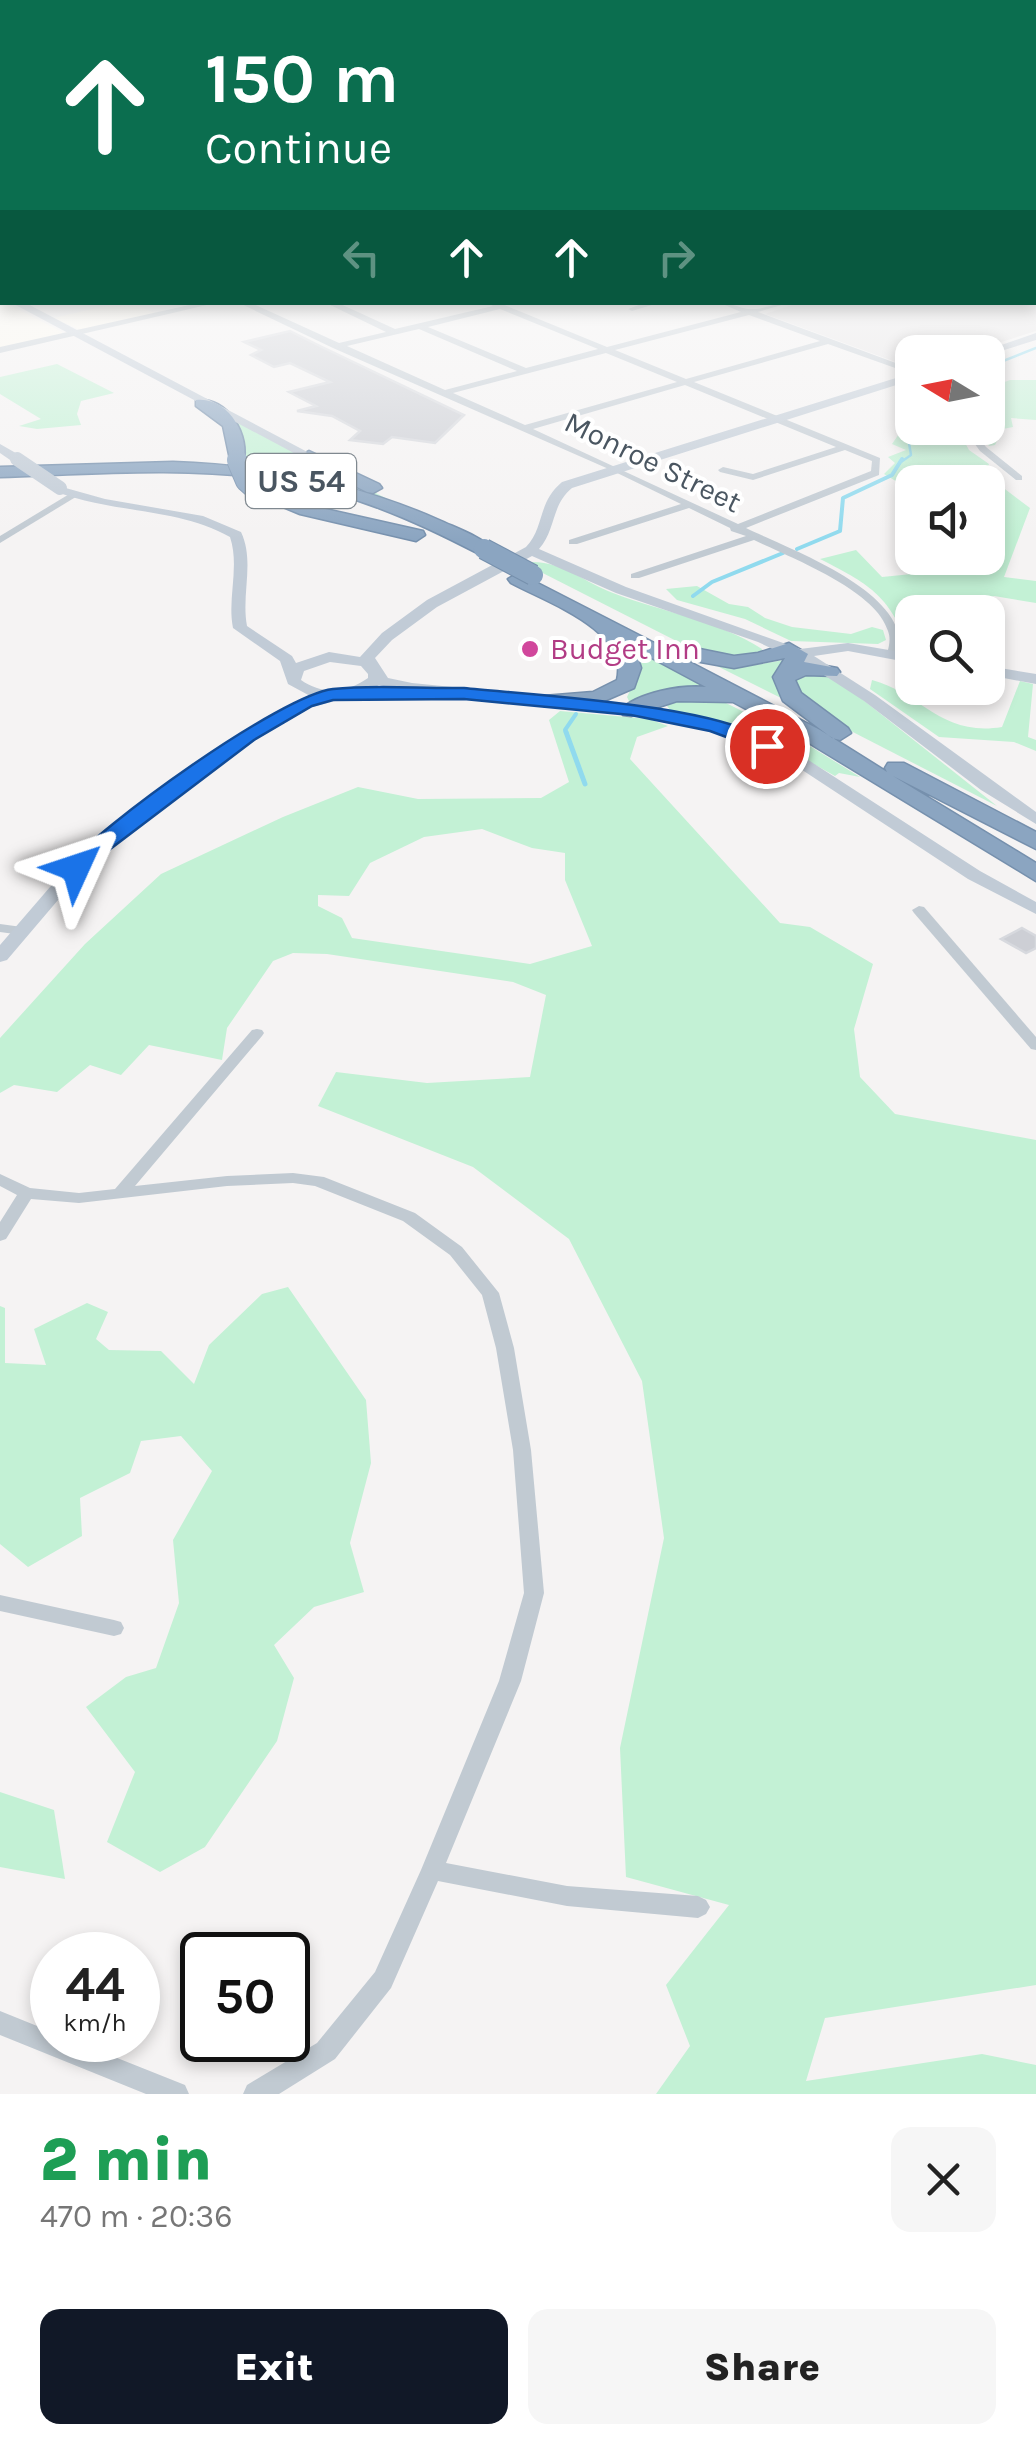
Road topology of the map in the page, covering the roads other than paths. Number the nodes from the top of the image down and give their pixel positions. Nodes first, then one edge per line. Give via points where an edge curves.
1 (25, 345) edge
2 (95, 345) edge
3 (333, 345) edge
4 (341, 345) edge
5 (463, 345) edge
6 (595, 345) edge
7 (628, 345) edge
8 (815, 345) edge
9 (837, 345) edge
10 (336, 346) junction
11 (0, 350) edge
12 (608, 350) junction
13 (895, 367) edge
14 (524, 371) junction
15 (895, 379) edge
16 (688, 382) junction
17 (443, 392) junction
18 (202, 403) junction
19 (774, 418) junction
20 (525, 428) junction
21 (980, 445) edge
22 (845, 447) junction
23 (0, 448) edge
24 (310, 456) joint
25 (614, 468) junction
26 (723, 470) dead end
27 (0, 475) edge
28 (1018, 478) dead end
29 (67, 492) junction
30 (688, 505) junction
31 (444, 528) junction
32 (734, 529) junction
33 (752, 537) junction
34 (0, 540) edge
35 (573, 542) dead end
36 (471, 549) junction
37 (530, 551) junction
38 (635, 576) dead end
39 (526, 577) junction
40 (580, 611) junction
41 (402, 628) junction
42 (265, 645) junction
43 (668, 647) junction
44 (793, 652) junction
45 (893, 654) joint
46 (336, 657) junction
47 (374, 670) junction
48 (830, 672) junction
49 (1005, 674) edge
50 (784, 677) junction
51 (293, 678) junction
52 (1036, 679) edge
53 (627, 684) junction
54 (339, 694) junction
55 (464, 694) junction
56 (663, 697) junction
57 (552, 702) junction
58 (628, 710) junction
59 (680, 718) junction
60 (812, 735) junction
61 (248, 736) junction
62 (874, 756) junction
63 (1036, 819) edge
64 (1036, 842) edge
65 (1036, 874) edge
66 (919, 910) dead end
67 (1036, 910) edge
68 (0, 928) edge
69 (22, 931) junction
70 (0, 956) edge
71 (1030, 1032) edge
72 (257, 1033) dead end
73 (1036, 1046) edge
74 (0, 1179) edge
75 (120, 1192) junction
76 (26, 1193) junction
77 (0, 1236) edge
78 (0, 1603) edge
79 (114, 1628) dead end
80 (432, 1870) junction
81 (698, 1907) dead end
82 (0, 2023) edge
83 (176, 2094) edge
84 (256, 2094) edge

1 - 11 street
2 - 18 main road
3 - 10 street, Monroe Street
4 - 10 street
5 - 14 street
6 - 12 street
7 - 12 street
8 - 16 street
9 - 13 street
10 - 17 street, Monroe Street
12 - 14 street
12 - 16 street
14 - 17 street
15 - 19 main road
16 - 19 street
16 - 20 street
17 - 20 street, Monroe Street
18 - 24 main road
18 - 36 highway, bridge via 224,415 236,433 237,460 255,489 306,510
19 - 22 street
19 - 25 main road
20 - 25 street, Monroe Street
21 - 28 street
22 - 26 street via 753,477
22 - 32 street via 878,460 876,474
23 - 29 main road, bridge
24 - 31 highway
25 - 30 street, Monroe Street
25 - 37 main road via 551,498 544,531
27 - 31 highway, US 54 via 161,467 277,475
27 - 36 highway, US 54 via 276,482 337,496
29 - 34 street
29 - 42 main road via 127,510 204,520 236,535 240,628
30 - 32 street, Monroe Street
30 - 35 street
31 - 36 highway, US 54
32 - 33 street, Monroe Street
33 - 38 street
33 - 45 street, Monroe Street via 866,595 893,628
36 - 39 highway, US 54
37 - 41 main road via 451,592
37 - 44 main road
39 - 40 highway, US 54
39 - 43 highway, US 54
40 - 53 highway via 626,650
40 - 60 highway, US 54
41 - 46 main road
41 - 47 main road via 372,650
41 - 55 main road via 383,650 384,662 411,679
42 - 46 main road
42 - 51 main road via 287,658
43 - 44 highway via 742,664
43 - 62 highway, US 54
44 - 45 main road via 835,647
44 - 48 main road
44 - 50 highway
46 - 47 main road
46 - 51 main road via 305,663
47 - 54 main road via 368,686
47 - 55 main road via 396,685
48 - 50 highway via 804,668
48 - 63 main road
49 - 52 main road
50 - 62 highway via 790,696
51 - 54 main road via 306,691
51 - 61 main road via 287,698
53 - 57 highway via 597,698
53 - 58 highway via 622,699
54 - 55 main road
54 - 61 main road via 306,702
55 - 57 main road
56 - 58 highway
56 - 59 highway via 660,709
56 - 60 highway via 716,695
57 - 58 main road
58 - 59 main road
59 - 67 main road via 793,757
60 - 65 highway, US 54
61 - 69 main road via 108,839
62 - 64 highway, US 54
66 - 71 street
68 - 69 street
69 - 70 main road
71 - 73 street
72 - 75 street
74 - 76 street
75 - 76 street via 79,1198
75 - 80 street via 226,1181 318,1181 410,1217 456,1251 490,1292 522,1450 534,1594 510,1681
76 - 77 street
78 - 79 street
80 - 81 street via 567,1896
80 - 84 street via 383,1980 326,2051
82 - 83 street

